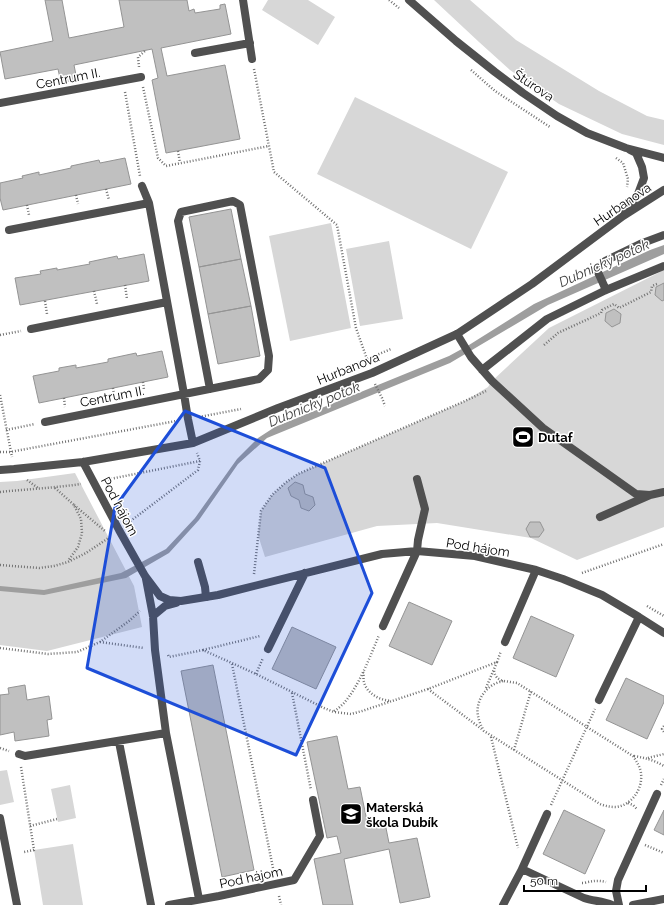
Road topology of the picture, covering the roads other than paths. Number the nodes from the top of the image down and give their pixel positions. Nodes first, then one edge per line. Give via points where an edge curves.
1 (244, 0) edge
2 (409, 0) edge
3 (250, 43) junction
4 (195, 53) dead end
5 (252, 59) road end
6 (141, 77) road end
7 (0, 103) edge
8 (626, 148) junction
9 (664, 158) edge
10 (142, 186) road end
11 (664, 190) edge
12 (149, 203) junction
13 (623, 216) junction
14 (9, 230) dead end
15 (664, 235) edge
16 (664, 266) edge
17 (605, 289) junction
18 (168, 302) junction
19 (31, 329) road end
20 (457, 334) junction
21 (482, 370) junction
22 (210, 389) junction
23 (184, 394) junction
24 (45, 422) road end
25 (193, 443) junction
26 (83, 462) junction
27 (0, 470) edge
28 (417, 479) dead end
29 (664, 492) edge
30 (650, 495) junction
31 (600, 518) dead end
32 (417, 550) junction
33 (198, 562) dead end
34 (536, 570) junction
35 (305, 573) junction
36 (145, 576) junction
37 (206, 597) junction
38 (181, 601) junction
39 (154, 616) junction
40 (639, 617) junction
41 (383, 626) road end
42 (664, 634) edge
43 (505, 642) road end
44 (268, 649) road end
45 (599, 700) road end
46 (166, 733) junction
47 (119, 742) junction
48 (19, 754) road end
49 (657, 794) dead end
50 (313, 800) road end
51 (547, 814) road end
52 (0, 818) edge
53 (522, 869) junction
54 (664, 898) edge
55 (199, 899) junction
56 (17, 905) edge
57 (151, 905) edge
58 (169, 905) edge
59 (502, 905) edge
60 (612, 905) edge
61 (618, 905) edge
62 (633, 905) edge

1 - 3 street
2 - 8 street, Štúrova via 456,41 523,93 587,133
3 - 4 street
3 - 5 street
6 - 7 street, Centrum II.
8 - 9 street, Štúrova
8 - 13 street via 636,153 644,178 638,194
10 - 12 street
11 - 13 street, Hurbanova
12 - 14 street
12 - 18 street
13 - 20 street, Hurbanova via 532,284
15 - 17 street via 605,261 597,270
16 - 17 street
17 - 21 street via 547,320
18 - 19 street
18 - 23 street
20 - 21 street
20 - 25 street, Hurbanova via 372,373
21 - 30 street via 543,428 636,494
22 - 22 street, Centrum II. via 178,221 181,212 233,201 240,205 269,356 268,370 259,379
22 - 23 street, Centrum II.
23 - 24 street, Centrum II.
23 - 25 street
25 - 26 street, Hurbanova
26 - 27 street, Hurbanova
26 - 36 street, Pod hájom
28 - 32 street via 425,509
29 - 30 street
30 - 31 street
32 - 34 street, Pod hájom via 476,556
32 - 35 street, Pod hájom via 382,554
32 - 41 street
33 - 37 street
34 - 40 street, Pod hájom via 602,595
34 - 43 street
35 - 37 street, Pod hájom
35 - 44 street
36 - 38 street, Pod hájom via 160,596
36 - 39 street
37 - 38 street, Pod hájom
38 - 39 street, Pod hájom via 165,606
39 - 46 street
40 - 42 street, Pod hájom
40 - 45 street
46 - 47 street
46 - 55 street
47 - 48 street via 25,756
47 - 57 street
49 - 61 street via 618,880
50 - 55 street, Pod hájom via 320,836 294,880
51 - 53 street
52 - 56 street
53 - 59 street
53 - 60 street via 584,898
54 - 62 street
55 - 58 street, Pod hájom

